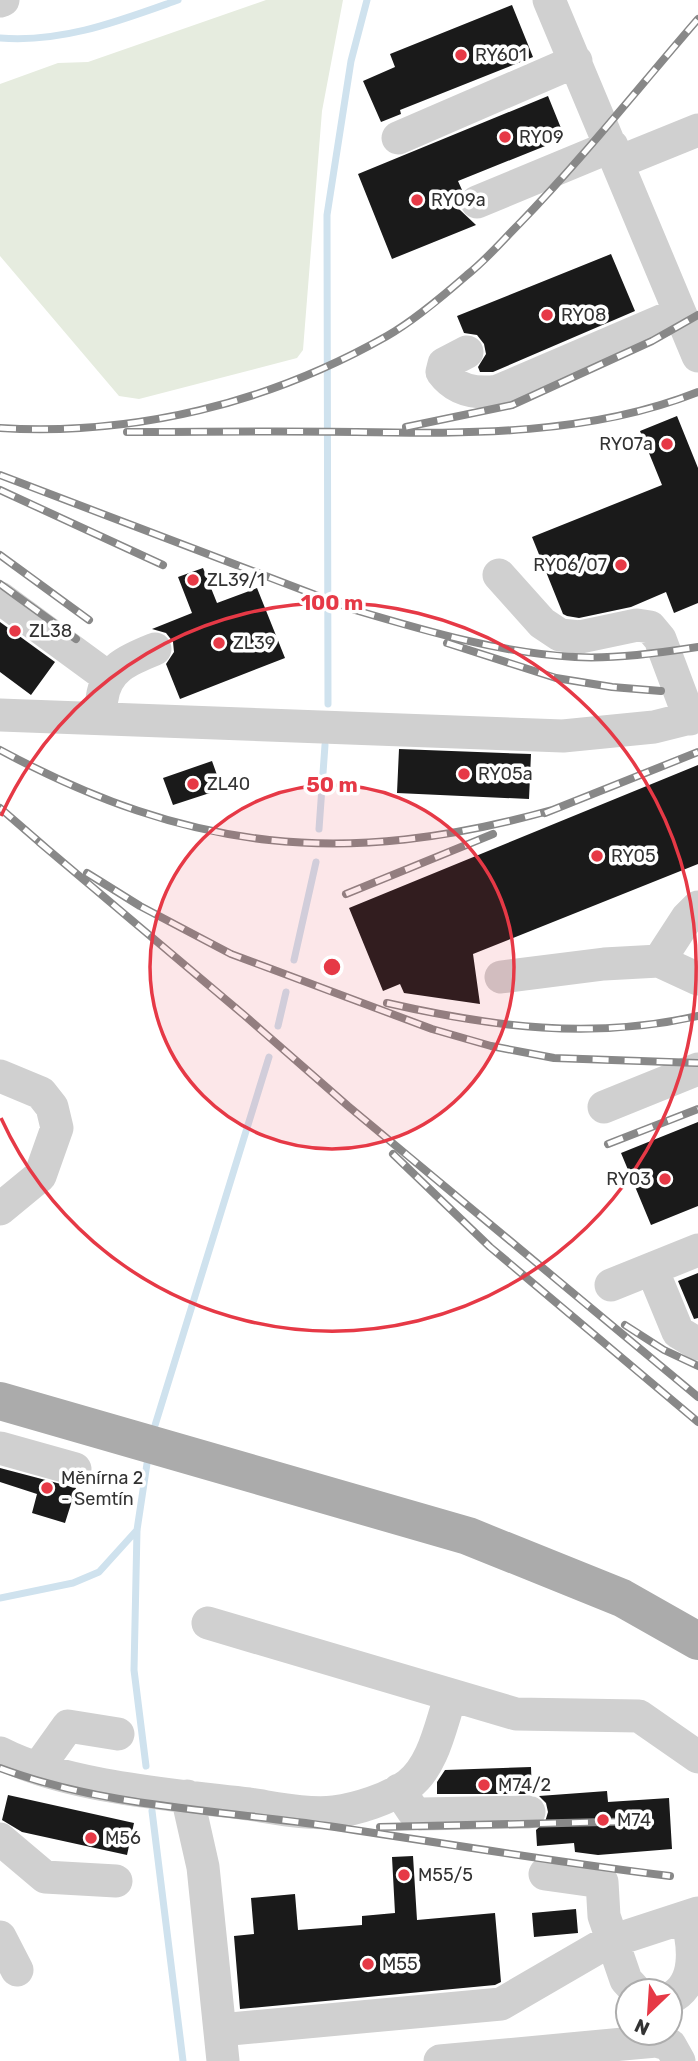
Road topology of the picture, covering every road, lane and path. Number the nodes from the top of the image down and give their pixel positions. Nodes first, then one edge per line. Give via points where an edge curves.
1 (549, 0) edge
2 (576, 61) junction
3 (698, 130) edge
4 (398, 138) dead end
5 (615, 154) junction
6 (477, 202) dead end
7 (680, 313) junction
8 (696, 347) edge
9 (467, 352) dead end
10 (499, 575) dead end
11 (0, 598) edge
12 (155, 649) dead end
13 (109, 678) junction
14 (0, 715) edge
15 (694, 717) edge
16 (101, 719) junction
17 (698, 907) edge
18 (659, 961) junction
19 (501, 977) dead end
20 (698, 979) edge
21 (698, 1069) edge
22 (0, 1076) edge
23 (604, 1107) dead end
24 (0, 1209) edge
25 (698, 1250) edge
26 (652, 1269) junction
27 (611, 1285) dead end
28 (698, 1344) edge
29 (0, 1401) edge
30 (0, 1447) edge
31 (75, 1469) dead end
32 (208, 1623) dead end
33 (698, 1641) edge
34 (451, 1695) junction
35 (118, 1734) dead end
36 (698, 1757) edge
37 (12, 1765) edge
38 (399, 1790) junction
39 (187, 1796) junction
40 (529, 1812) dead end
41 (0, 1839) edge
42 (545, 1874) dead end
43 (117, 1881) dead end
44 (692, 1915) edge
45 (0, 1937) edge
46 (612, 1941) junction
47 (17, 1970) dead end
48 (625, 1977) edge
49 (684, 1989) edge
50 (614, 2041) edge
51 (221, 2046) edge
52 (440, 2061) edge

1 - 2 lane
2 - 4 lane
2 - 5 lane
3 - 5 lane
5 - 6 lane
5 - 7 lane
7 - 8 lane
7 - 9 lane via 498,391 472,391 445,377 444,364
10 - 15 lane via 560,635 650,627 660,639
11 - 13 lane
12 - 13 lane via 124,663
13 - 16 lane via 103,690
14 - 16 lane
15 - 16 lane via 654,727 563,736
17 - 18 lane
18 - 19 lane
18 - 20 lane
21 - 23 lane
22 - 24 lane via 41,1093 52,1107 57,1128 40,1176
25 - 26 lane
26 - 27 lane
26 - 28 lane via 678,1332
29 - 33 main road via 468,1536 622,1598
30 - 31 lane
32 - 34 lane
34 - 36 lane via 528,1716 639,1716
34 - 38 lane via 424,1769
35 - 37 lane via 68,1726
37 - 39 lane
38 - 39 lane via 332,1812
38 - 40 lane via 413,1811 422,1814
39 - 51 lane via 203,1867
41 - 43 lane via 45,1877
42 - 46 lane via 602,1882 604,1916
44 - 46 lane
44 - 49 lane via 698,1966 691,1984
45 - 47 lane
46 - 48 lane
46 - 51 lane via 501,2004
50 - 52 lane

